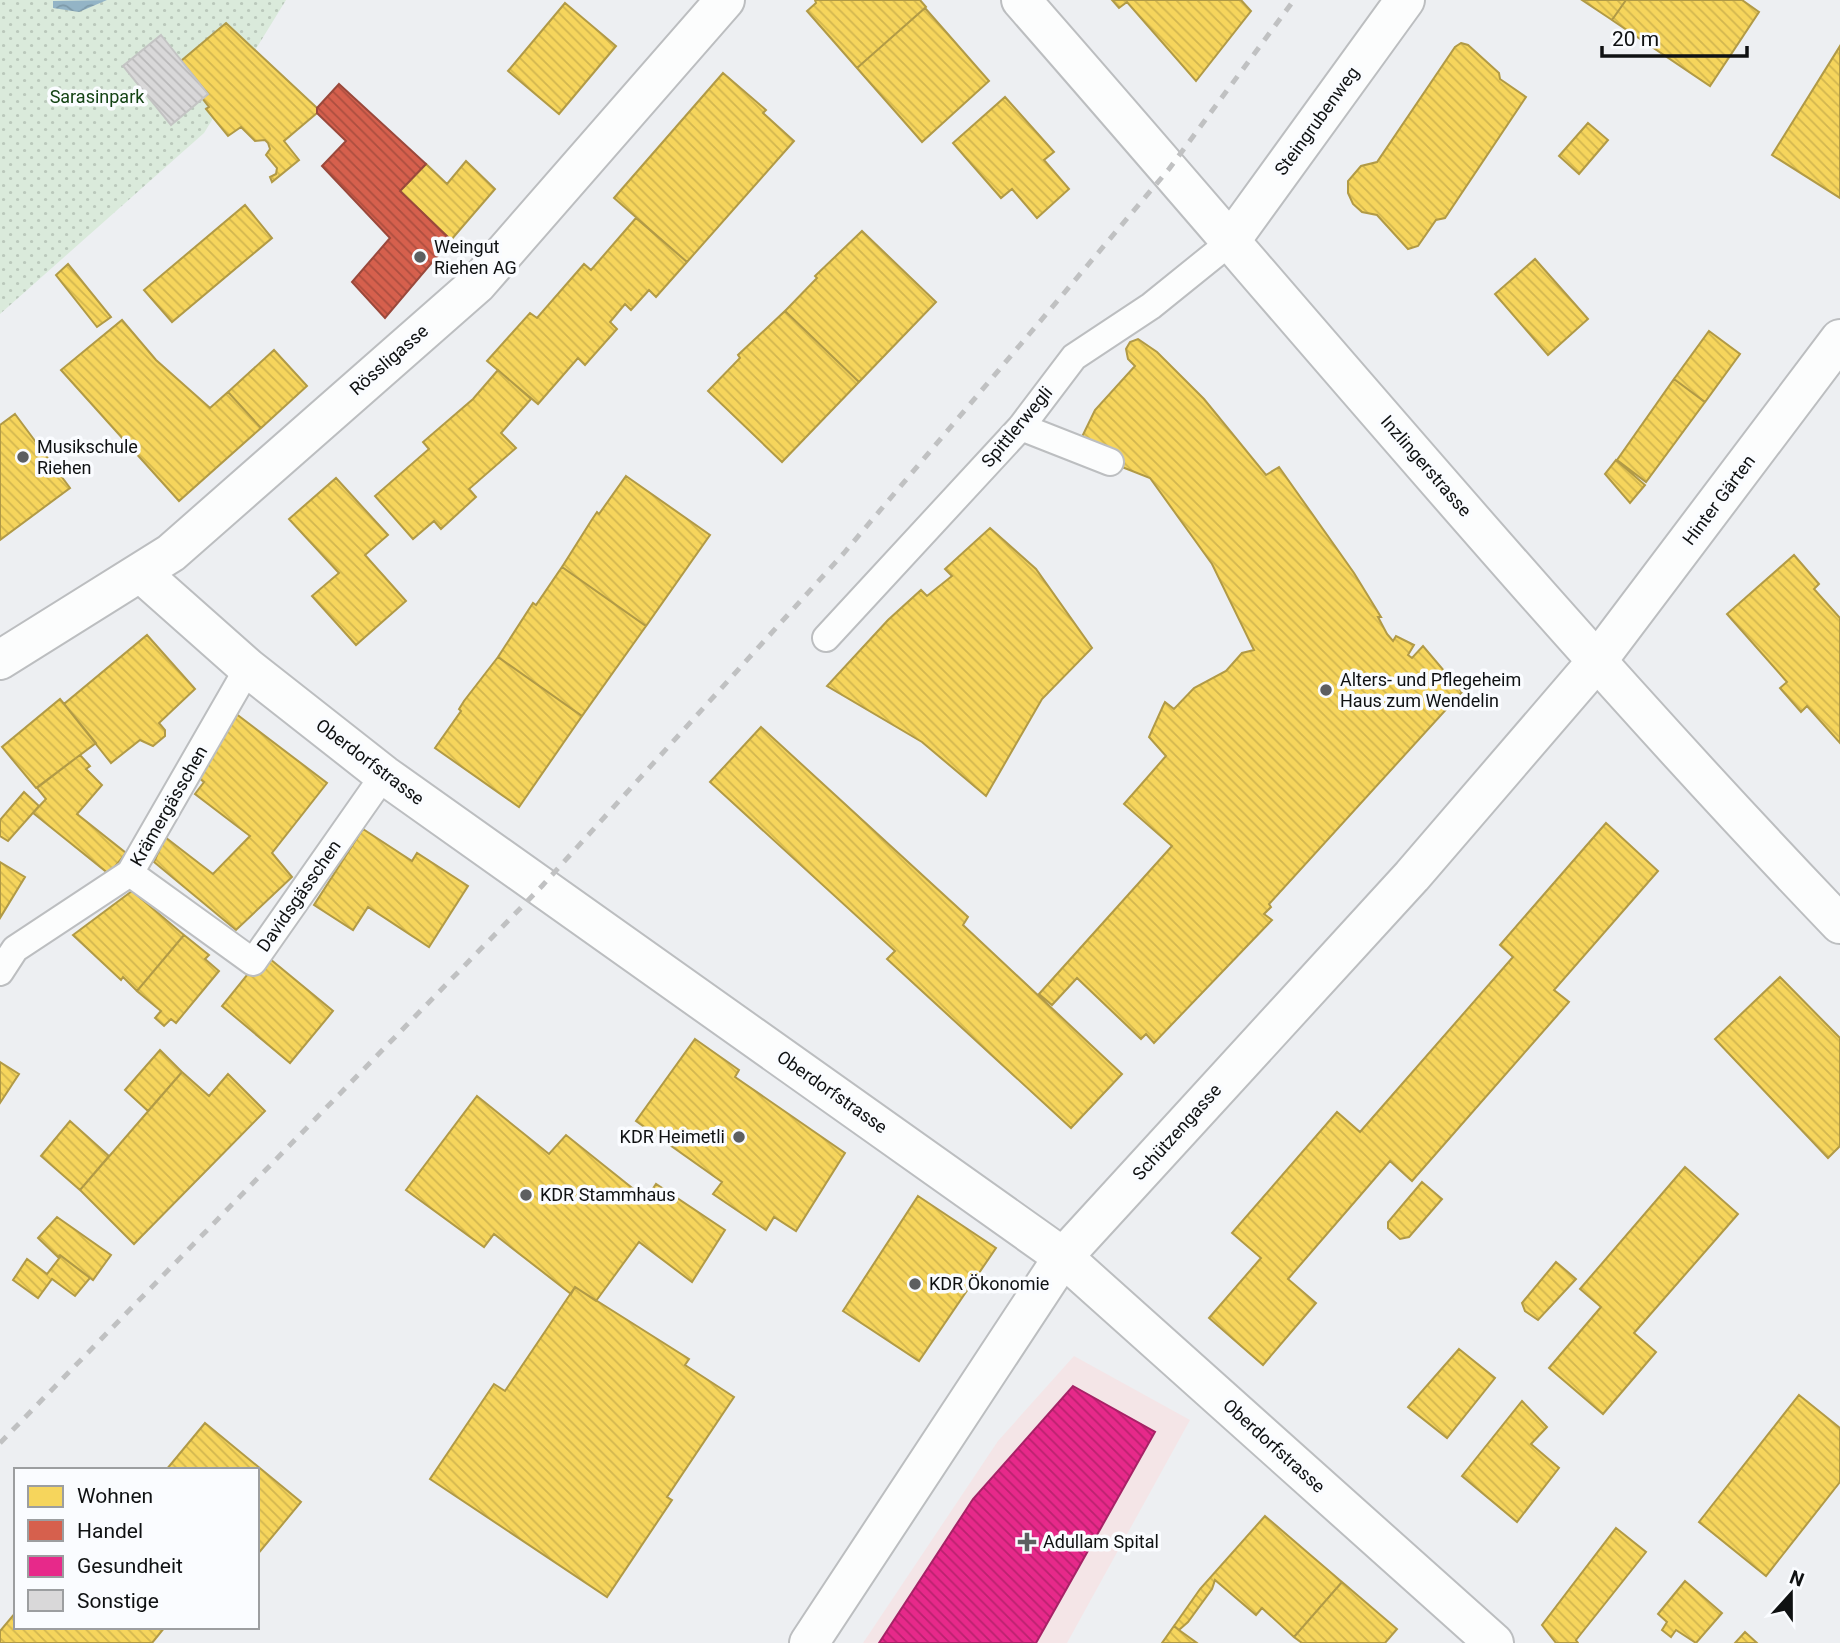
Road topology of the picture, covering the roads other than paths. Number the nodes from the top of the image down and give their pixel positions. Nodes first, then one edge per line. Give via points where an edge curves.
1 (725, 0) edge
2 (1021, 0) edge
3 (1405, 0) edge
4 (1229, 243) junction
5 (1840, 339) edge
6 (1021, 426) junction
7 (1110, 461) dead end
8 (142, 573) junction
9 (826, 638) dead end
10 (0, 660) edge
11 (1597, 661) junction
12 (248, 668) junction
13 (384, 775) junction
14 (130, 873) junction
15 (1840, 924) edge
16 (0, 972) edge
17 (1063, 1256) junction
18 (1481, 1639) edge
19 (809, 1643) edge

1 - 8 street, Rössligasse via 477,284 181,545
2 - 4 street, Inzlingerstrasse
3 - 4 street, Steingrubenweg
4 - 6 lane, Spittlerwegli via 1151,306 1074,357
4 - 11 street, Inzlingerstrasse
5 - 11 street, Hinter Gärten
6 - 7 lane
6 - 9 lane, Spittlerwegli
8 - 10 street, Rössligasse
8 - 12 street, Oberdorfstrasse
11 - 15 street, Inzlingerstrasse
11 - 17 street, Schützengasse via 1412,876
12 - 13 street, Oberdorfstrasse
12 - 14 lane, Krämergässchen
13 - 14 lane, Davidsgässchen via 253,962
13 - 17 street, Oberdorfstrasse
14 - 16 lane, Krämergässchen via 15,949
17 - 18 street, Oberdorfstrasse
17 - 19 street, Schützengasse

